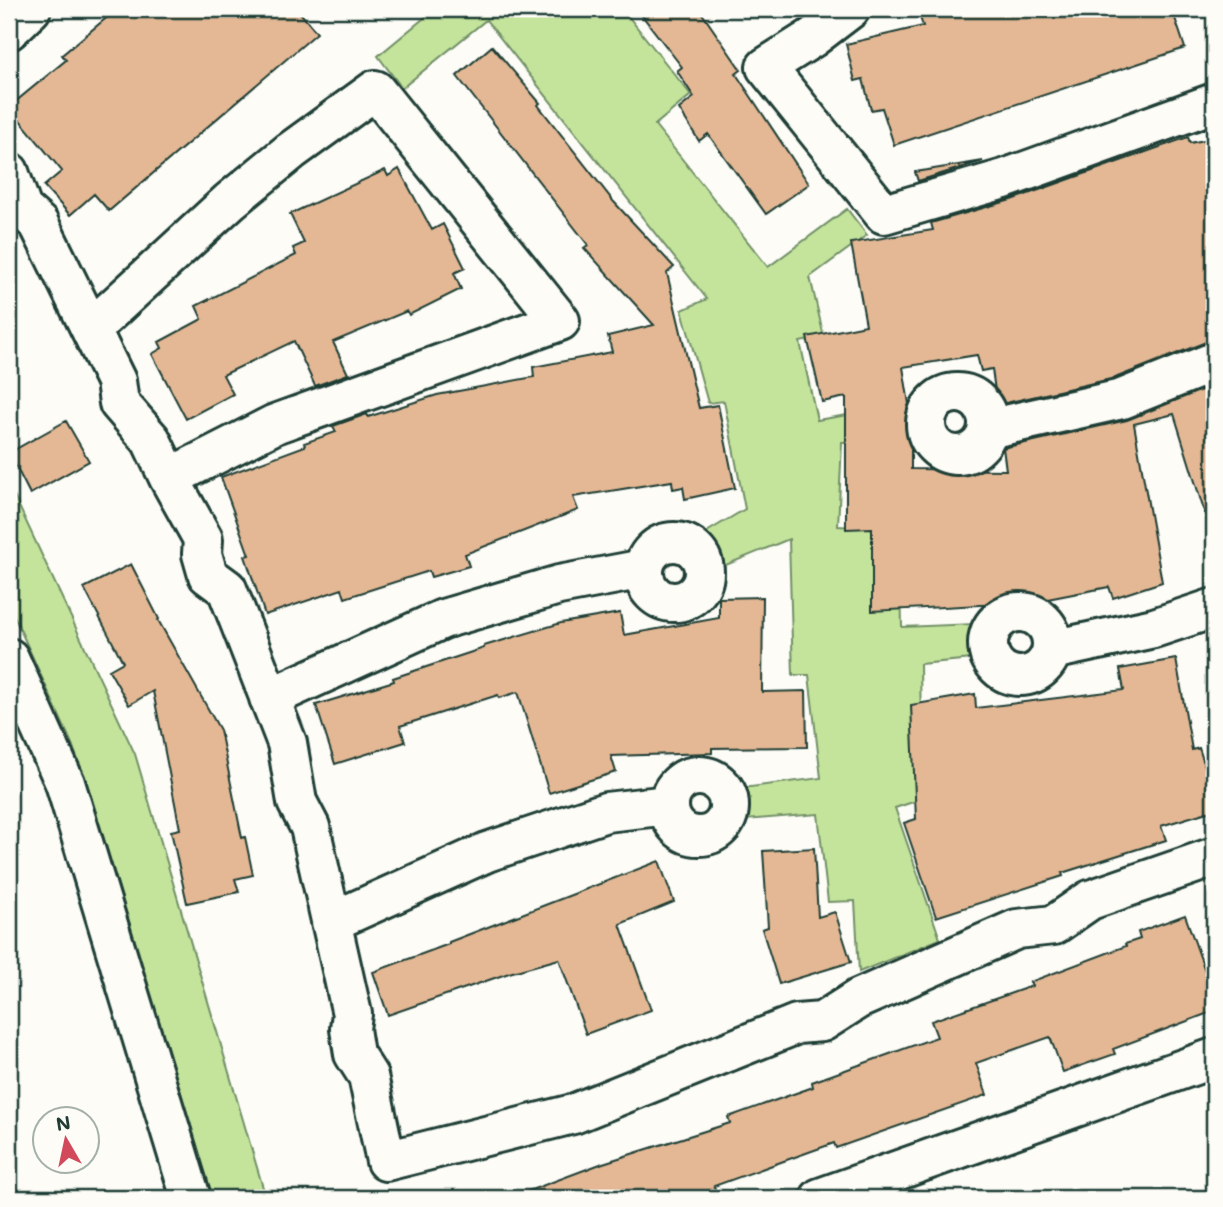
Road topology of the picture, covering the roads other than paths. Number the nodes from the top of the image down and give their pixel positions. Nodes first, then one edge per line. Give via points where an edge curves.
1 (31, 9) edge
2 (850, 9) edge
3 (9, 30) edge
4 (1214, 103) edge
5 (9, 172) edge
6 (91, 329) junction
7 (1214, 362) edge
8 (988, 429) dead end
9 (169, 478) junction
10 (644, 569) dead end
11 (1214, 608) edge
12 (1052, 650) dead end
13 (9, 658) edge
14 (269, 698) junction
15 (669, 805) dead end
16 (1214, 857) edge
17 (331, 922) junction
18 (1214, 1058) edge
19 (191, 1198) edge
20 (820, 1198) edge

1 - 3 street
2 - 4 street via 766,66 884,214 1004,179
5 - 6 street via 22,209 39,224
6 - 9 street via 116,381 119,403 151,440
6 - 9 street via 230,201 375,90 560,321 275,424
7 - 8 street via 1122,399
9 - 14 street via 203,539 208,575 227,589
10 - 14 street via 559,585 443,619
11 - 12 street via 1154,628
13 - 19 street via 65,783
14 - 17 street via 287,743 297,802 310,827
15 - 17 street via 607,812 487,852
16 - 17 street via 1090,900 1055,925 1017,929 858,999 822,1022 797,1024 573,1114 386,1161 368,1076 354,1054 352,1014
18 - 20 street

